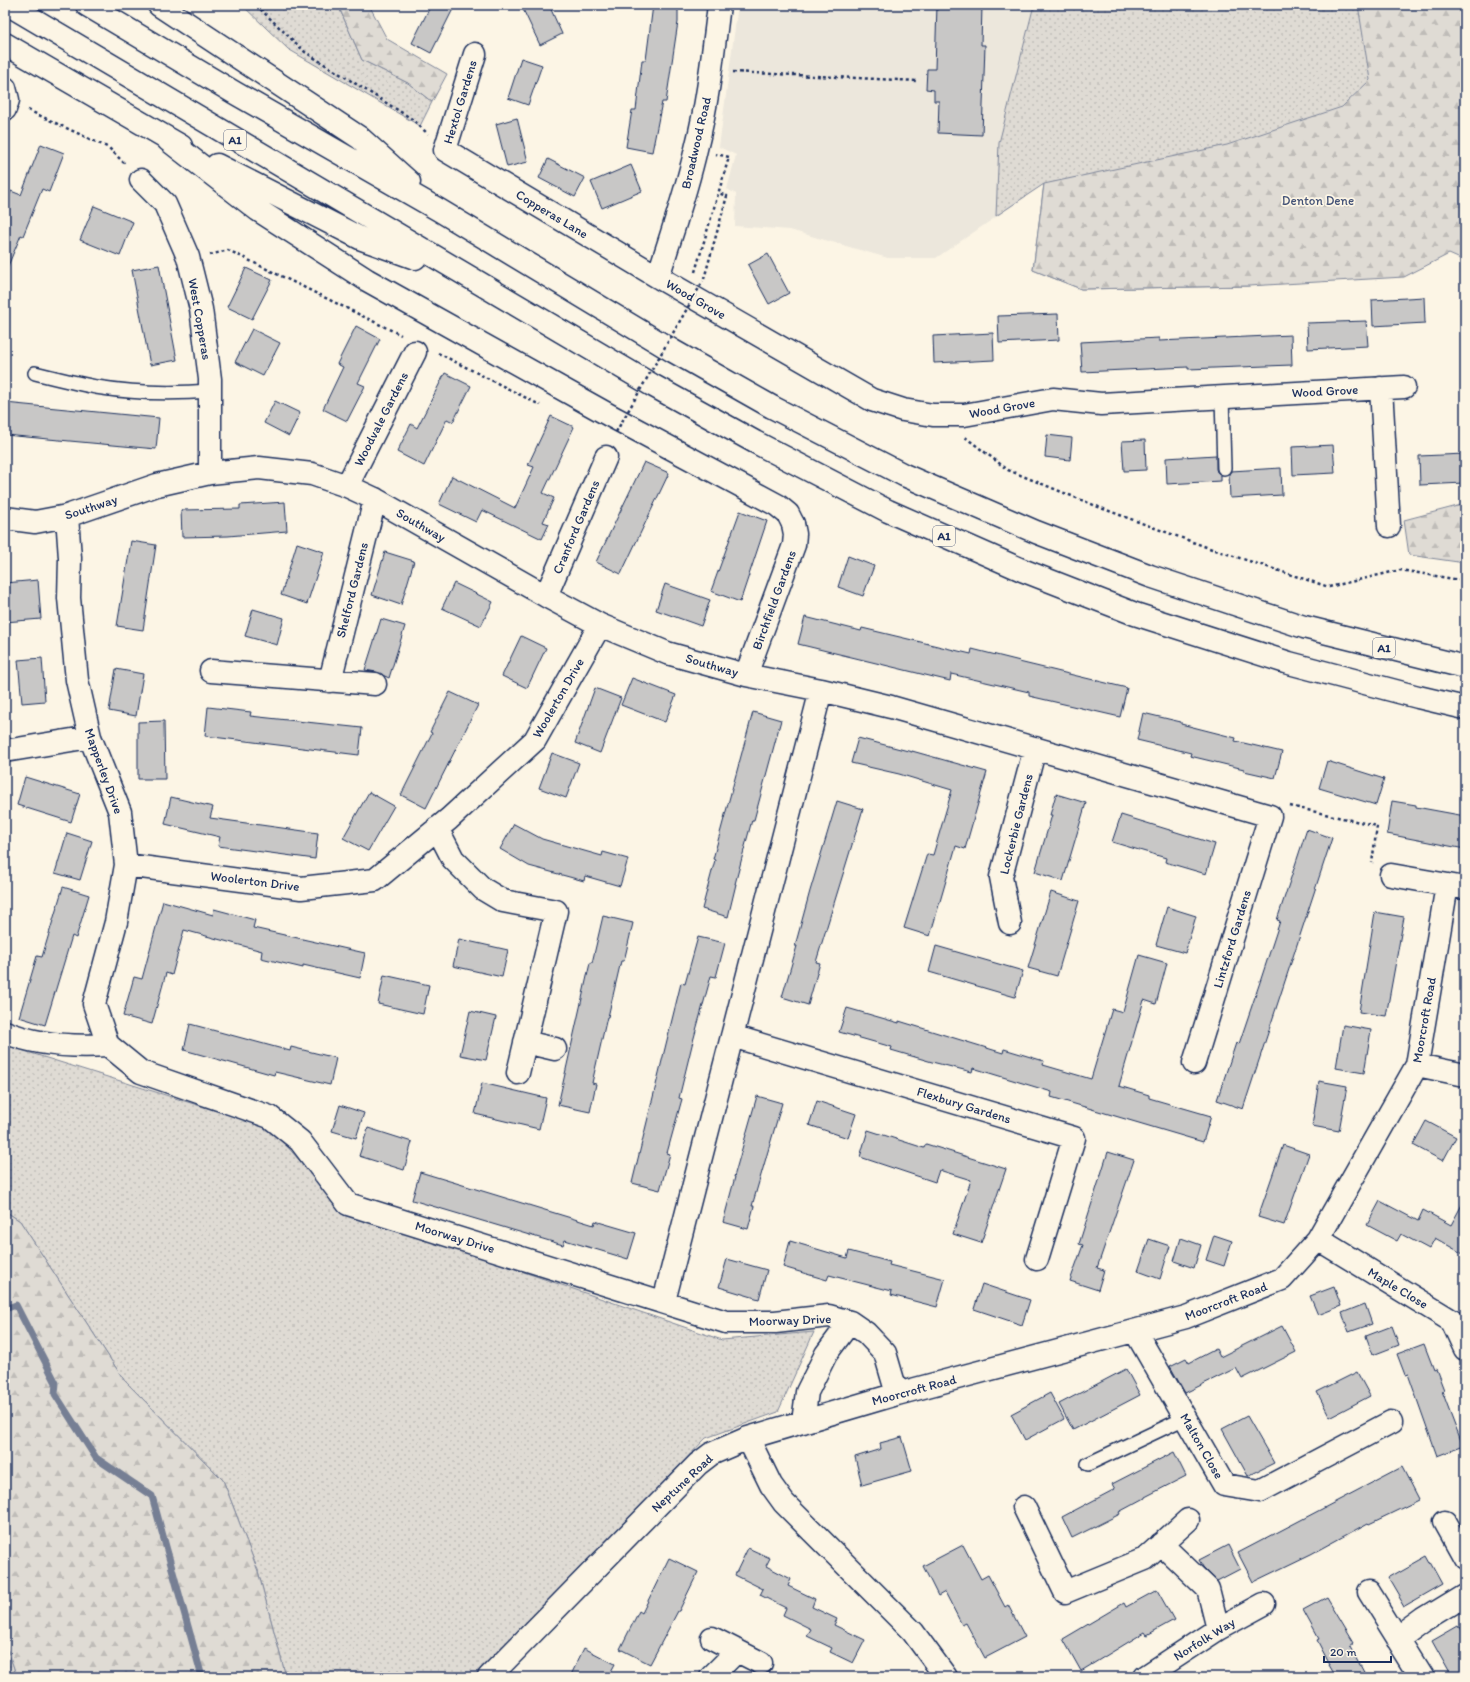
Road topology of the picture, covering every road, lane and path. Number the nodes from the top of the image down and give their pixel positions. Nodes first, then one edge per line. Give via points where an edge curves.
1 (9, 5) edge
2 (87, 5) edge
3 (159, 5) edge
4 (256, 5) edge
5 (719, 5) edge
6 (5, 44) edge
7 (475, 54) dead end
8 (712, 69) junction
9 (918, 81) dead end
10 (6, 99) edge
11 (168, 140) junction
12 (445, 150) junction
13 (729, 157) dead end
14 (142, 180) joint
15 (718, 193) junction
16 (439, 210) junction
17 (189, 261) junction
18 (462, 274) junction
19 (658, 277) junction
20 (695, 287) junction
21 (419, 347) junction
22 (35, 373) dead end
23 (1404, 387) dead end
24 (1381, 388) junction
25 (210, 391) junction
26 (1222, 397) junction
27 (547, 408) dead end
28 (616, 432) dead end
29 (960, 434) dead end
30 (606, 457) dead end
31 (1224, 468) dead end
32 (210, 473) junction
33 (347, 486) junction
34 (375, 499) junction
35 (67, 516) junction
36 (5, 518) edge
37 (1389, 526) dead end
38 (1465, 581) edge
39 (546, 596) junction
40 (600, 625) junction
41 (1465, 667) edge
42 (211, 672) dead end
43 (746, 675) junction
44 (330, 681) junction
45 (375, 684) dead end
46 (821, 690) junction
47 (1465, 708) edge
48 (90, 738) junction
49 (1035, 748) junction
50 (5, 751) edge
51 (1270, 816) junction
52 (437, 828) junction
53 (126, 865) junction
54 (1391, 875) joint
55 (1456, 886) edge
56 (1010, 923) dead end
57 (5, 1032) edge
58 (732, 1036) junction
59 (526, 1042) junction
60 (108, 1045) junction
61 (555, 1049) dead end
62 (1194, 1063) dead end
63 (1417, 1065) junction
64 (518, 1074) dead end
65 (1465, 1075) edge
66 (1318, 1240) junction
67 (1037, 1259) dead end
68 (664, 1302) junction
69 (850, 1322) junction
70 (1135, 1331) junction
71 (1465, 1349) edge
72 (897, 1394) junction
73 (1186, 1418) junction
74 (803, 1422) junction
75 (1391, 1422) dead end
76 (748, 1438) junction
77 (1088, 1464) dead end
78 (1024, 1507) dead end
79 (1188, 1520) dead end
80 (1445, 1522) dead end
81 (1161, 1544) junction
82 (1465, 1558) edge
83 (1369, 1592) dead end
84 (1465, 1595) edge
85 (1264, 1604) dead end
86 (1218, 1629) junction
87 (712, 1638) dead end
88 (1398, 1639) junction
89 (737, 1651) junction
90 (761, 1663) dead end
91 (944, 1676) edge
92 (490, 1677) edge
93 (710, 1677) edge
94 (1145, 1677) edge
95 (1422, 1677) edge

1 - 18 main road, A1
2 - 16 main road, A1
3 - 16 main road via 360,138
4 - 12 path via 305,52 412,119
5 - 8 main road, Broadwood Road
6 - 11 main road
7 - 12 main road, Hextol Gardens
8 - 9 path
8 - 19 main road, Broadwood Road via 697,148
10 - 14 path via 109,148
11 - 18 main road via 362,239
11 - 43 main road, Birchfield Gardens via 258,210 367,280 777,505 788,514 795,534 794,545
12 - 19 main road, Copperas Lane
13 - 15 path
14 - 17 main road, West Copperas via 165,204
15 - 20 path via 695,274
15 - 20 path via 727,196
16 - 41 main road, A1 via 673,351 772,407 904,476 1036,532 1150,576 1304,626
17 - 21 path via 228,250
17 - 25 main road, West Copperas via 201,310
18 - 47 main road, A1 via 754,442 888,511 1022,570 1135,614 1289,663
19 - 20 main road, Wood Grove
20 - 26 main road, Wood Grove via 872,400 903,410 933,415 964,415 1054,399 1101,404
20 - 28 path, bridge
21 - 27 path
21 - 33 main road, Woodvale Gardens
22 - 25 lane via 96,387 142,392
23 - 24 main road, Wood Grove
24 - 26 main road, Wood Grove
24 - 37 main road
25 - 32 main road, West Copperas
26 - 31 lane
29 - 38 path via 1008,470 1209,548 1329,587 1400,570
30 - 39 main road, Cranford Gardens
32 - 33 main road, Southway via 259,468 312,474
32 - 35 main road, Southway via 157,484
33 - 34 main road, Southway
34 - 39 main road, Southway
34 - 44 main road, Shelford Gardens
35 - 36 main road, Southway via 35,522
35 - 48 main road, Mapperley Drive via 69,598 77,680
39 - 40 main road, Southway
40 - 43 main road, Southway via 668,653
40 - 52 main road, Woolerton Drive via 535,740
42 - 44 main road
43 - 46 main road, Southway
44 - 45 main road
46 - 49 main road, Southway
46 - 58 main road
48 - 50 main road
48 - 53 main road, Mapperley Drive via 120,812
49 - 51 main road, Southway
49 - 56 main road, Lockerbie Gardens via 1001,877
51 - 54 path via 1289,805 1377,826 1371,873
51 - 62 main road, Lintzford Gardens
52 - 53 main road, Woolerton Drive via 375,880 368,881 301,888
52 - 59 main road via 453,859 483,889 503,901 556,911
53 - 60 main road, Mapperley Drive via 116,922 94,1004
54 - 55 main road
55 - 63 main road, Moorcroft Road
57 - 60 main road via 19,1038 80,1047
58 - 67 main road, Flexbury Gardens via 1074,1138
58 - 68 main road
59 - 61 main road
59 - 64 main road
60 - 68 main road, Moorway Drive via 141,1072 270,1117 300,1141 348,1204
63 - 65 main road
63 - 66 main road, Moorcroft Road
66 - 70 main road, Moorcroft Road via 1282,1279 1186,1318
66 - 71 main road, Maple Close via 1452,1321
68 - 69 main road, Moorway Drive via 726,1322 775,1322 829,1316
69 - 72 main road, Moorway Drive via 866,1333 885,1353
69 - 74 main road via 826,1354 806,1392
70 - 72 main road, Moorcroft Road
70 - 73 main road, Malton Close
72 - 74 main road, Moorcroft Road
73 - 75 main road, Malton Close via 1224,1485 1260,1491
73 - 77 lane
74 - 76 main road, Moorcroft Road
76 - 91 main road via 771,1485 784,1503 913,1632
76 - 92 main road, Neptune Road via 710,1454 698,1464
78 - 81 main road via 1065,1592 1144,1559
79 - 81 main road
80 - 82 main road
81 - 86 main road via 1208,1589
83 - 88 main road
84 - 88 main road
85 - 86 main road, Norfolk Way
86 - 94 main road, Norfolk Way
87 - 89 main road
88 - 95 main road
89 - 90 main road
89 - 93 main road

